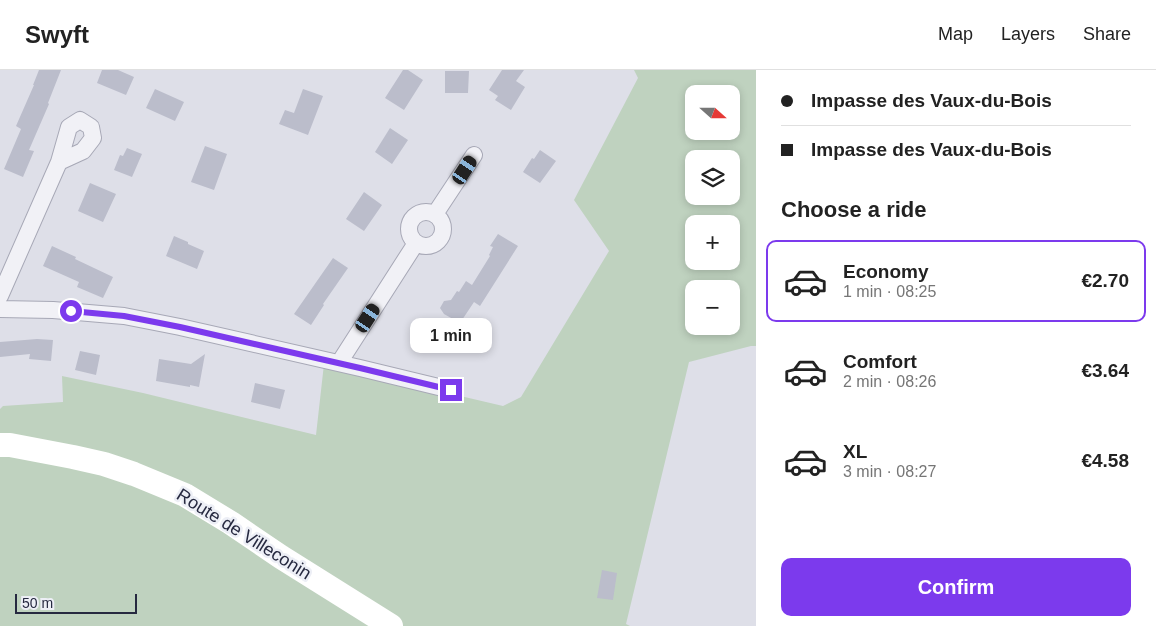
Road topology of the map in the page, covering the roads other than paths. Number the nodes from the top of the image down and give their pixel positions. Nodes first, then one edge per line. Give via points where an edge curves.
1 (474, 155) dead end
2 (59, 162) dead end
3 (435, 214) junction
4 (416, 243) junction
5 (0, 296) edge
6 (0, 310) edge
7 (339, 363) junction
8 (451, 390) dead end
9 (0, 445) edge
10 (390, 626) edge

1 - 3 street
2 - 5 street
3 - 4 street via 418,213 410,222 410,233
3 - 4 street via 442,222 440,238 432,245
4 - 7 street
6 - 7 street via 53,310 124,316
7 - 8 street
9 - 10 main road, Route de Villeconin via 104,464 185,495

